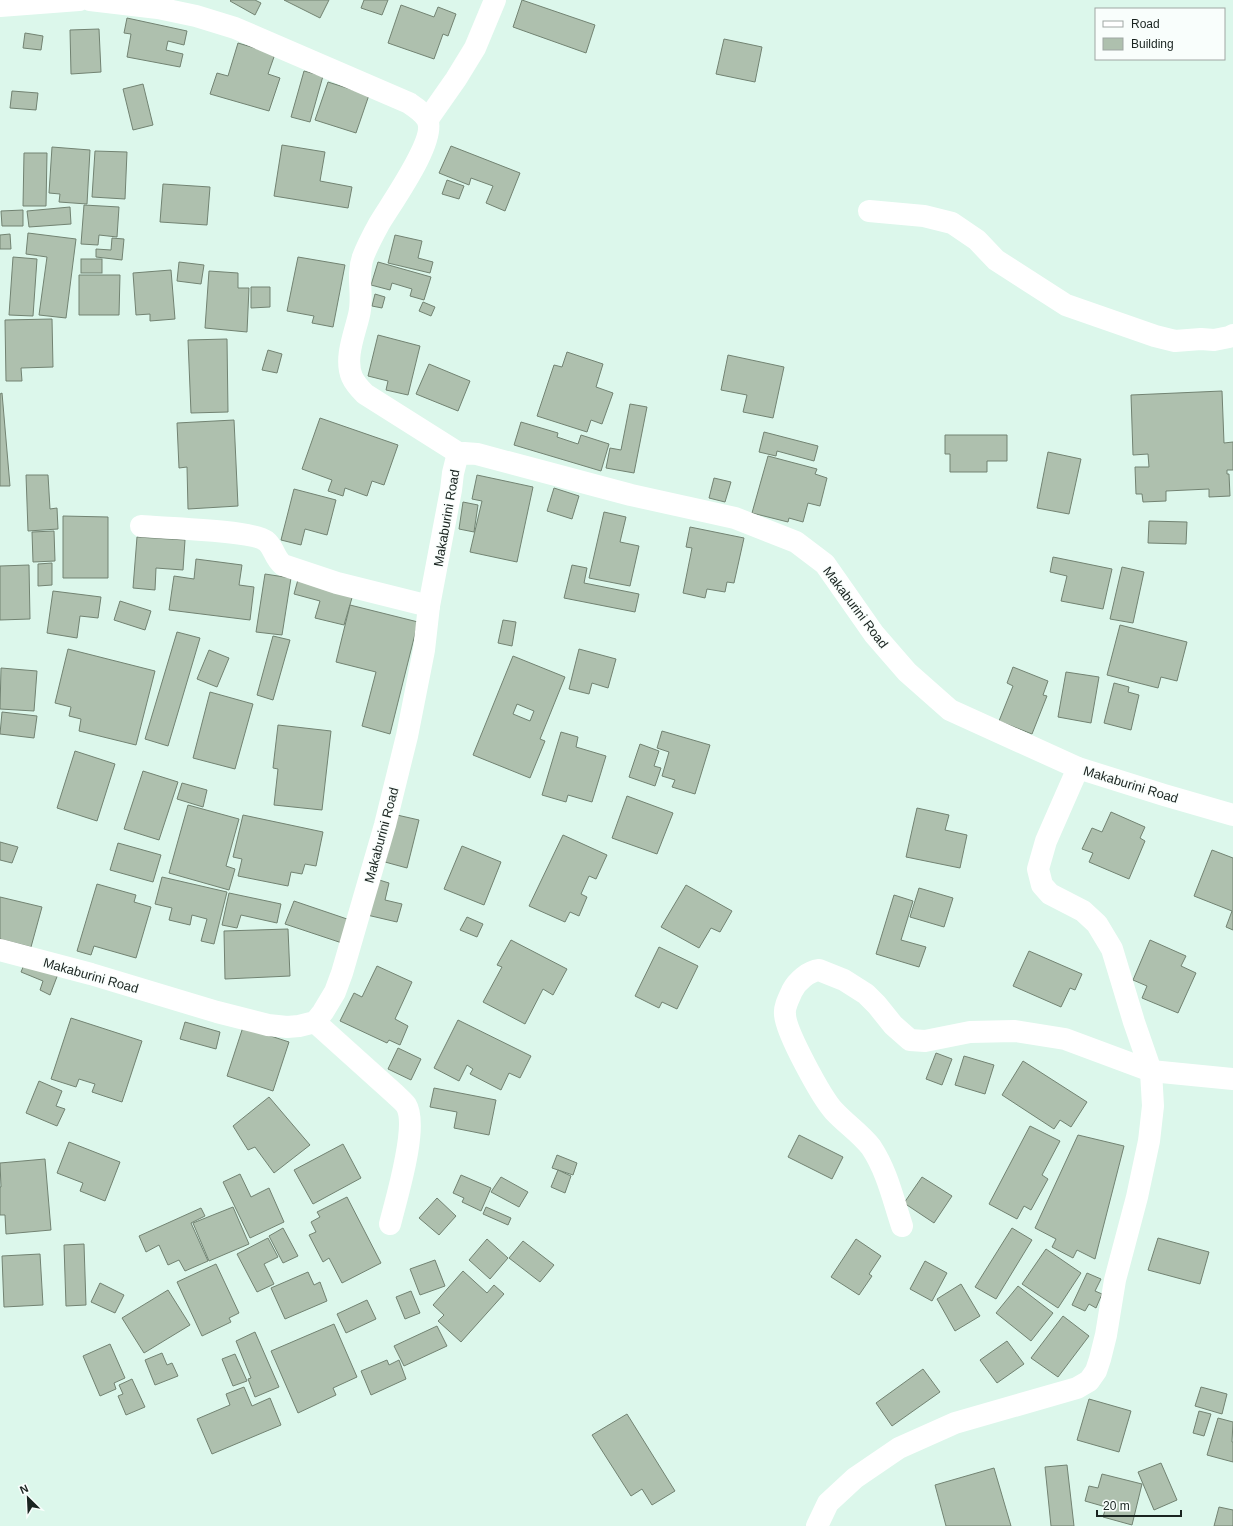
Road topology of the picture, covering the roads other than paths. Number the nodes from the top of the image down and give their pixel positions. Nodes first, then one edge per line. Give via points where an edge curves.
1 (79, 0) edge
2 (90, 0) edge
3 (495, 0) edge
4 (0, 6) edge
5 (428, 119) junction
6 (868, 211) dead end
7 (1233, 335) edge
8 (460, 454) junction
9 (141, 526) dead end
10 (429, 606) junction
11 (1078, 768) junction
12 (1233, 815) edge
13 (0, 950) edge
14 (315, 1022) junction
15 (1151, 1071) junction
16 (1233, 1079) edge
17 (390, 1224) dead end
18 (902, 1226) dead end
19 (817, 1526) edge

1 - 4 street
2 - 5 street via 158,8 235,28 409,103
3 - 5 street via 475,48
5 - 8 street via 429,132 422,151 379,226 360,269 360,312 352,344 350,369 356,384 365,394
6 - 7 street via 924,216 952,223 977,240 996,260 1066,305 1148,333 1175,341 1214,340
8 - 10 street, Makaburini Road via 453,473
8 - 11 street, Makaburini Road via 478,454 631,495 735,518 796,542 825,564 874,634 907,672 950,710
9 - 10 street via 236,533 261,538 270,545 278,562 283,565 337,583
10 - 14 street, Makaburini Road via 424,650 407,736 385,825 342,973 335,992
11 - 12 street, Makaburini Road
11 - 15 street via 1046,841 1038,868 1042,885 1050,894 1083,910 1098,924 1112,949
13 - 14 street, Makaburini Road via 268,1025 288,1027
14 - 17 street via 395,1094 406,1105 409,1113 409,1142
15 - 16 street
15 - 18 street via 1066,1039 1015,1031 970,1032 924,1041 910,1040 866,994 844,980 820,970 808,974 797,982 792,990 785,1018 797,1049 820,1092 834,1111 854,1128 871,1148 886,1174
15 - 19 street via 1153,1106 1149,1141 1115,1280 1106,1335 1096,1371 1089,1381 1059,1394 955,1423 899,1448 855,1478 828,1503

